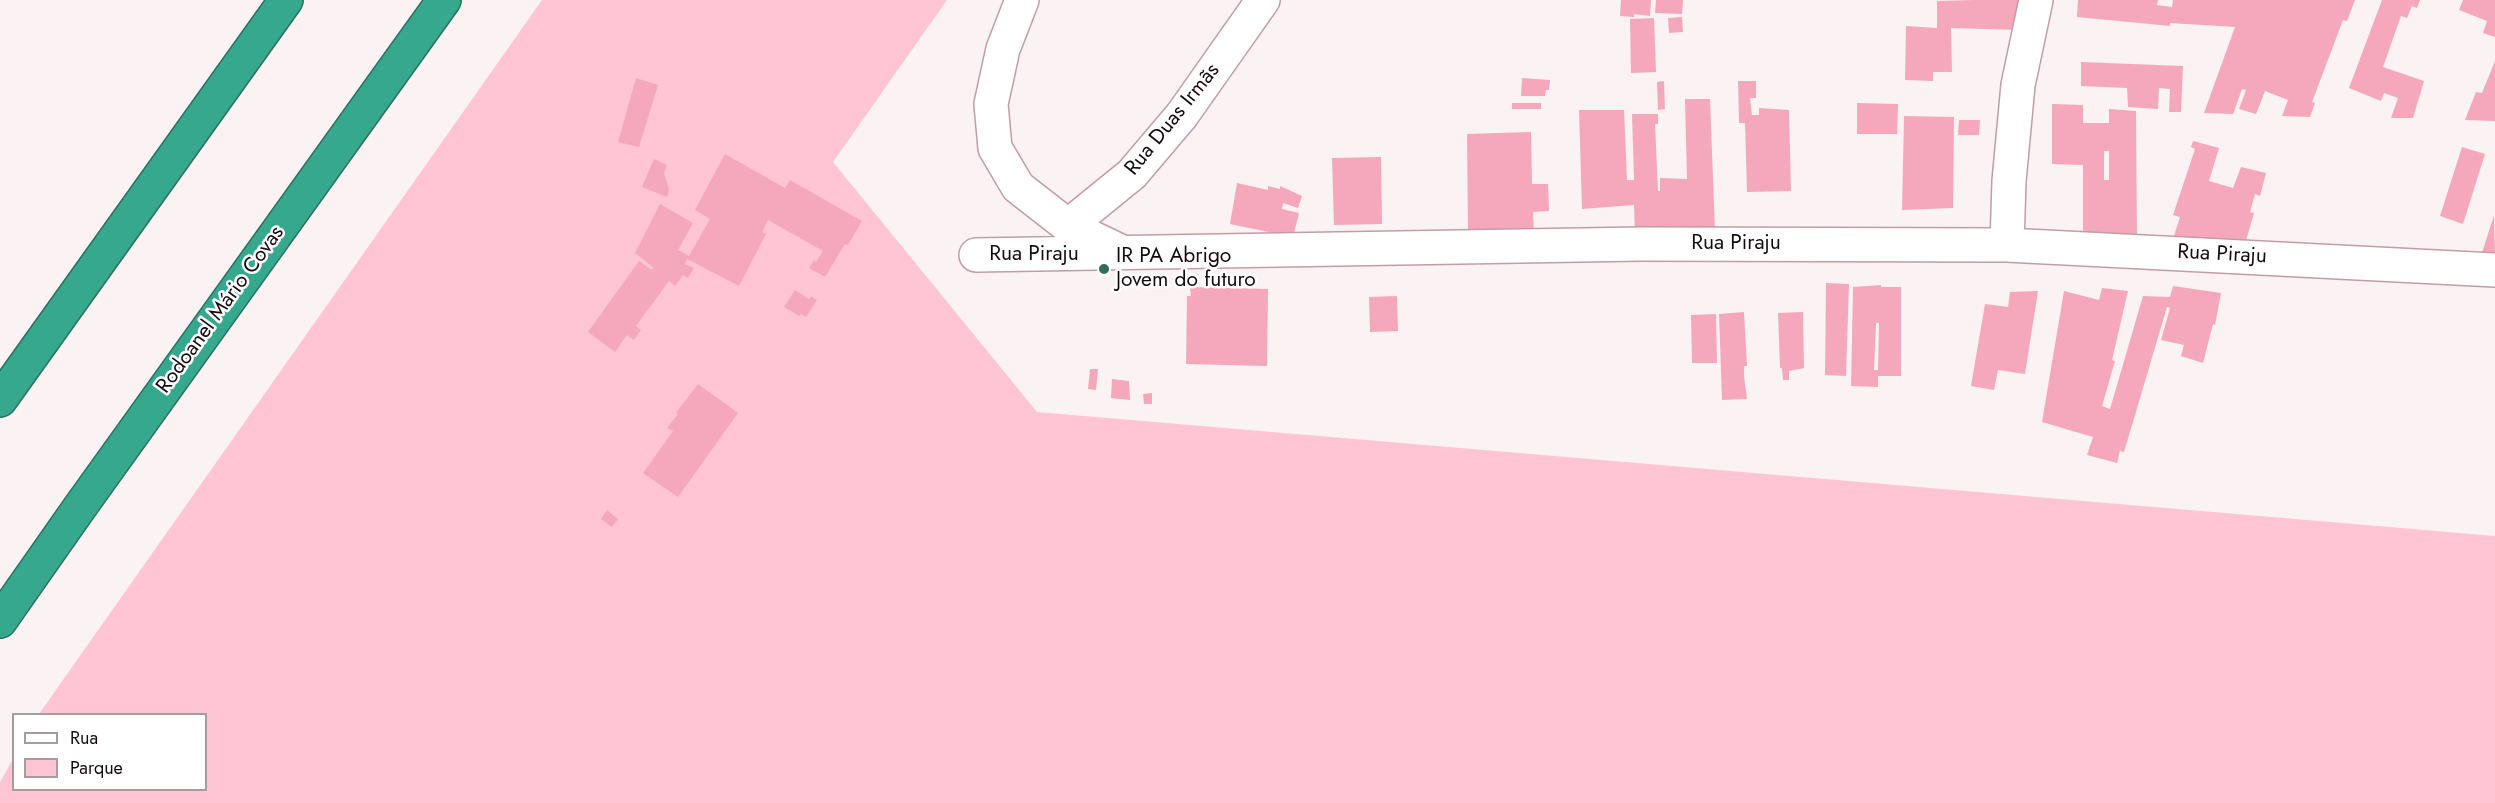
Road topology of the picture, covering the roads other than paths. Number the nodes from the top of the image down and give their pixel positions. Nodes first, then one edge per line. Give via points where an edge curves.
1 (286, 0) edge
2 (444, 0) edge
3 (1022, 0) edge
4 (1263, 0) edge
5 (2036, 0) edge
6 (1068, 226) junction
7 (2007, 244) junction
8 (1123, 253) junction
9 (976, 255) dead end
10 (2495, 270) edge
11 (0, 400) edge
12 (0, 621) edge

1 - 11 highway
2 - 12 highway, Rodoanel Mário Covas
3 - 6 street via 1003,49 991,104 994,148 1018,188
4 - 6 street, Rua Duas Irmãs via 1182,115 1132,174
5 - 7 street via 2018,86
6 - 8 street
7 - 8 street, Rua Piraju via 1641,244
7 - 10 street, Rua Piraju
8 - 9 street, Rua Piraju

